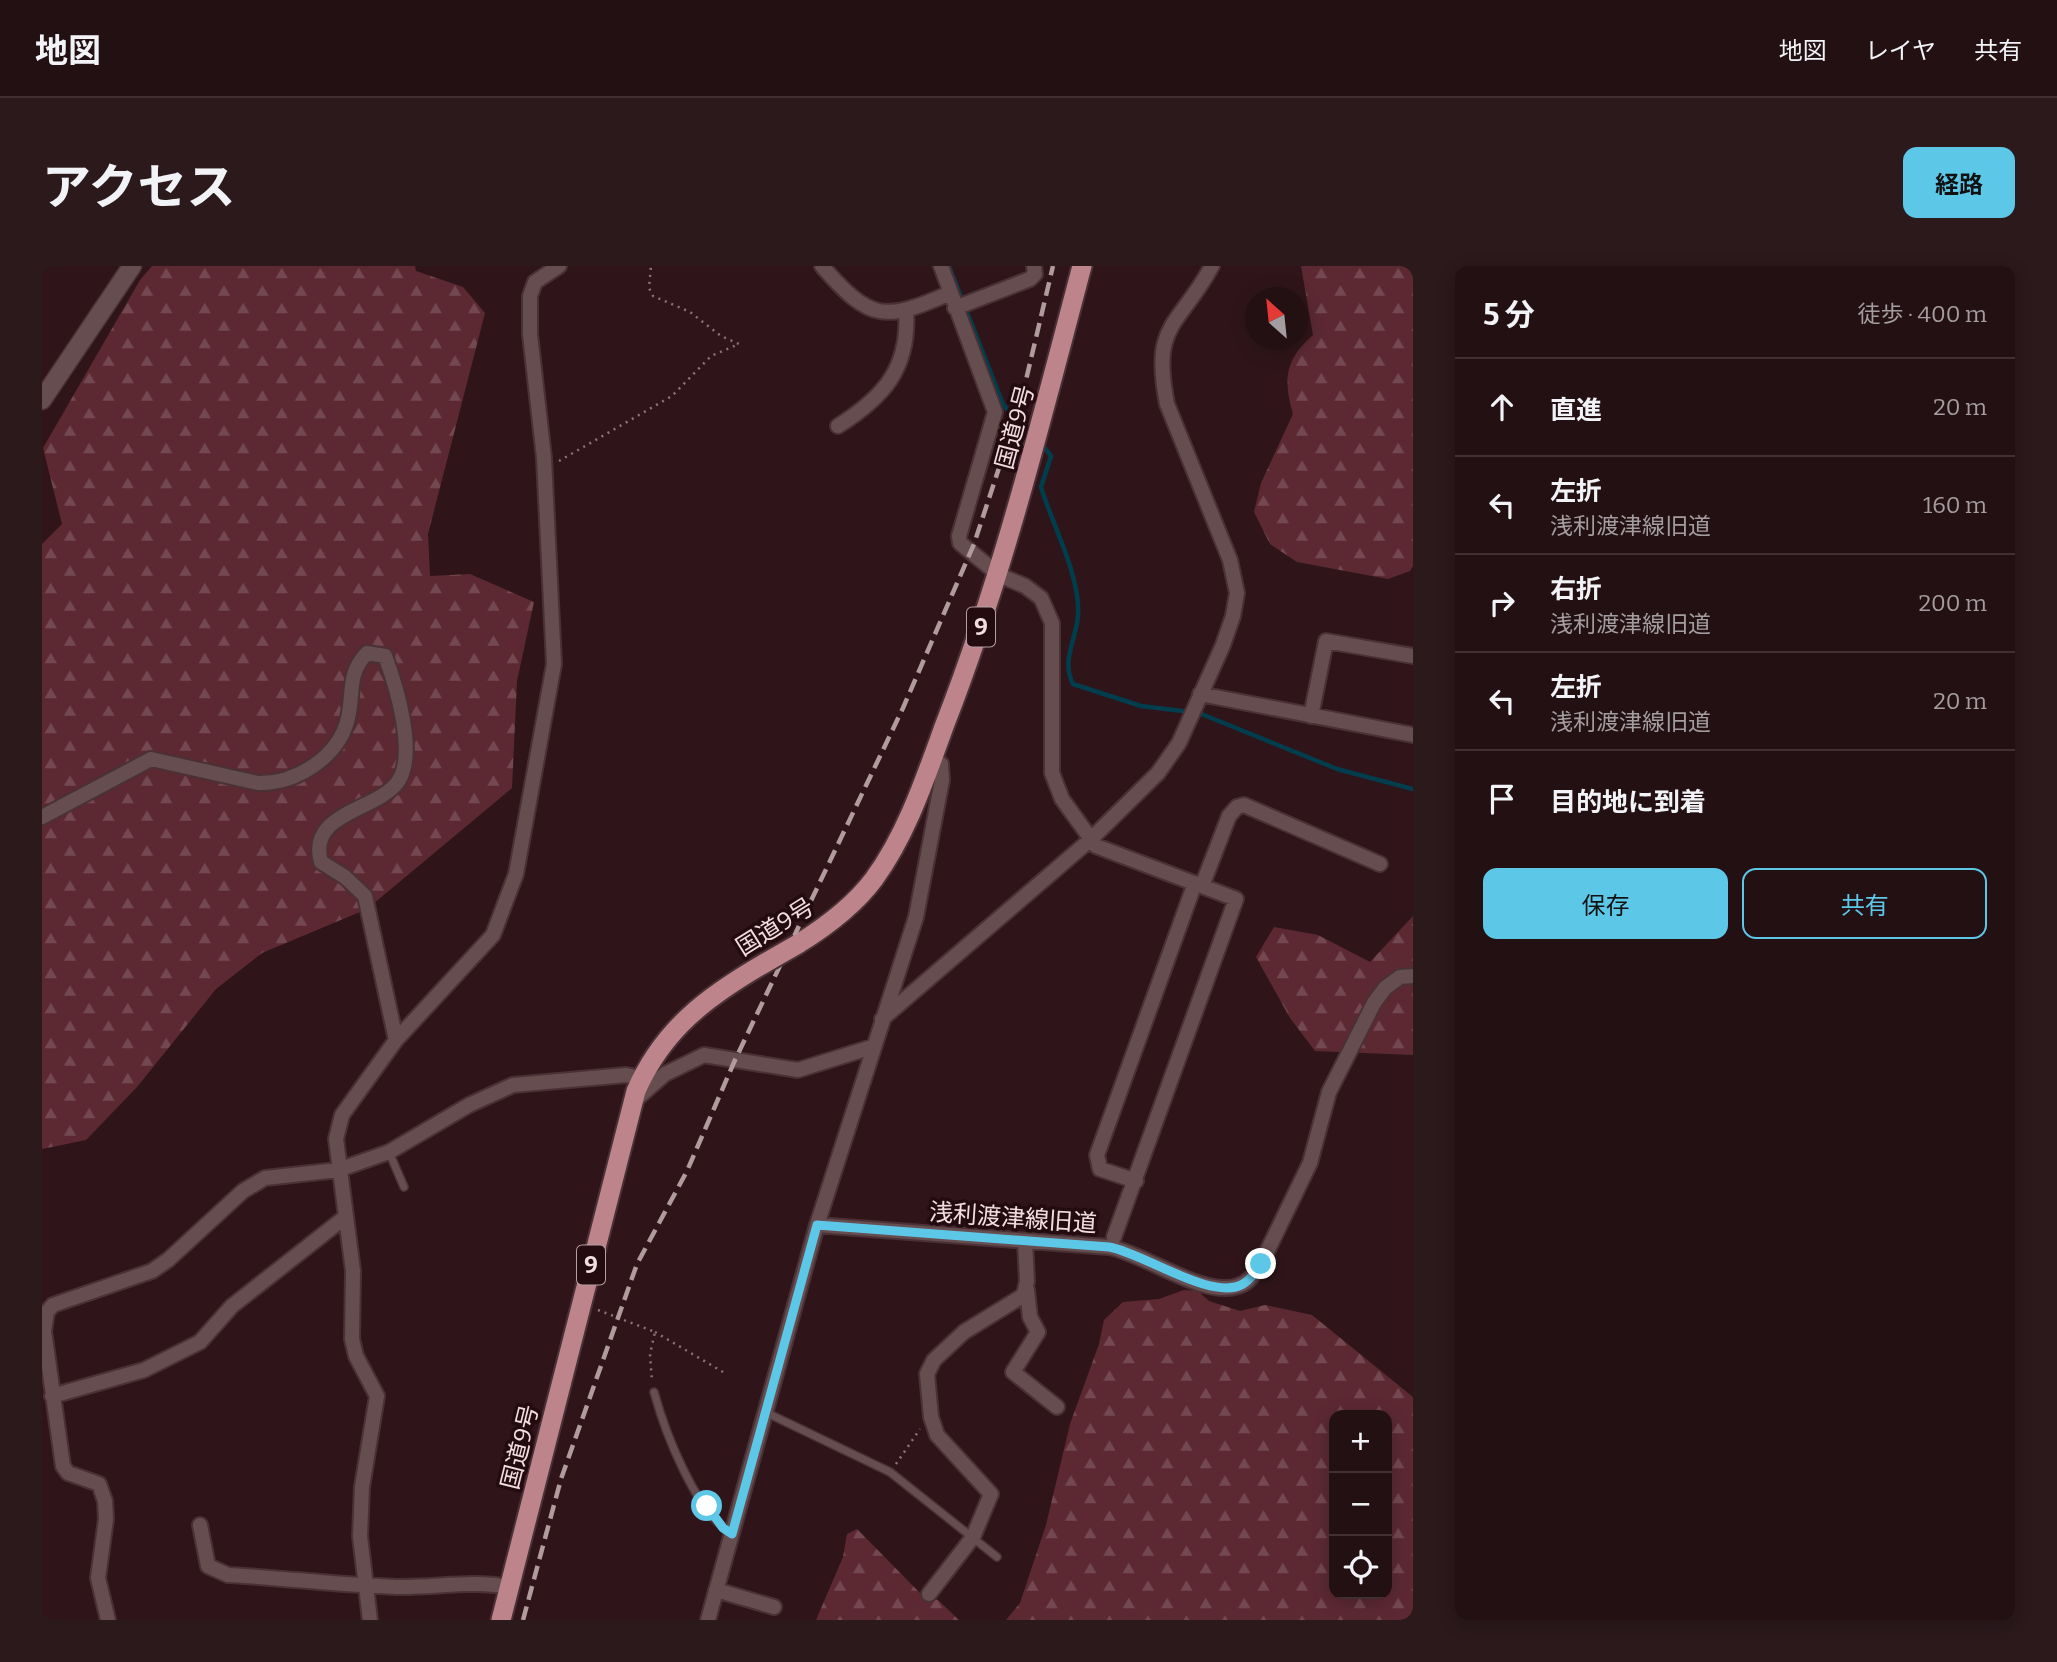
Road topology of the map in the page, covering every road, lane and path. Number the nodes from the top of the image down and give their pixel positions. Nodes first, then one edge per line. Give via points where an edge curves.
1 (132, 266) edge
2 (559, 266) edge
3 (651, 266) edge
4 (822, 266) edge
5 (941, 266) edge
6 (1034, 266) edge
7 (1082, 266) edge
8 (1212, 266) edge
9 (950, 293) junction
10 (960, 306) junction
11 (906, 310) junction
12 (42, 400) edge
13 (838, 426) dead end
14 (544, 470) junction
15 (999, 575) junction
16 (1413, 656) edge
17 (1200, 694) junction
18 (1311, 716) junction
19 (1413, 735) edge
20 (932, 758) junction
21 (42, 817) edge
22 (1090, 840) junction
23 (1380, 864) dead end
24 (1198, 885) junction
25 (1413, 975) edge
26 (882, 1019) junction
27 (396, 1040) junction
28 (872, 1047) junction
29 (641, 1078) junction
30 (631, 1104) junction
31 (388, 1152) junction
32 (338, 1170) junction
33 (1136, 1181) junction
34 (404, 1187) dead end
35 (344, 1218) junction
36 (817, 1225) junction
37 (1114, 1237) dead end
38 (1025, 1241) junction
39 (1027, 1290) junction
40 (587, 1304) dead end
41 (655, 1332) junction
42 (723, 1373) dead end
43 (653, 1392) joint
44 (52, 1396) junction
45 (1057, 1408) dead end
46 (765, 1412) junction
47 (931, 1417) junction
48 (890, 1472) junction
49 (200, 1525) dead end
50 (732, 1534) junction
51 (973, 1537) junction
52 (998, 1557) dead end
53 (364, 1583) junction
54 (509, 1587) junction
55 (716, 1590) junction
56 (929, 1594) dead end
57 (774, 1606) dead end
58 (108, 1620) edge
59 (370, 1620) edge
60 (501, 1620) edge
61 (708, 1620) edge

1 - 12 street
2 - 14 street via 535,282 530,296
3 - 14 path via 653,296 690,312 739,344 711,356 672,396
4 - 11 street via 864,307 885,313
5 - 9 street
6 - 10 street via 1030,279
7 - 15 highway, 国道9号 / 9
8 - 17 street via 1166,332 1161,377 1167,404 1230,560 1237,593 1223,645
9 - 10 street
9 - 11 street
10 - 15 street via 995,412 960,542
11 - 13 street via 905,349 887,385
14 - 27 street via 554,664 516,874 494,935
15 - 20 highway, 国道9号 / 9
15 - 22 street via 1035,593 1049,614 1052,773 1062,799
16 - 18 street via 1326,641
17 - 18 street
17 - 22 street via 1179,743 1158,773
18 - 19 street
20 - 26 street via 941,764 942,780 925,879
20 - 29 highway, 国道9号 / 9, bridge via 874,879 833,921 687,1016 650,1059
21 - 27 street via 151,759 258,783 298,776 320,762 348,720 354,666 367,653 385,656 399,693 404,766 389,790 327,828 318,853 321,862 365,896
22 - 24 street
22 - 26 street
23 - 24 street via 1244,806 1229,816
24 - 33 street via 1236,899
24 - 33 street via 1097,1154 1100,1169
25 - 38 street, 浅利渡津線旧道 via 1392,982 1374,1003 1329,1093 1310,1163 1261,1264 1246,1283 1231,1288 1209,1286 1129,1250
26 - 28 street
27 - 32 street via 342,1115 336,1139
28 - 30 street via 798,1070 704,1055 665,1074
28 - 36 street
29 - 30 highway, 国道9号 / 9
29 - 31 street via 613,1076 513,1085
30 - 54 highway, 国道9号 / 9
31 - 32 street
31 - 34 lane
32 - 35 street
32 - 44 street via 282,1174 252,1184 152,1270 52,1306 44,1331
33 - 37 street
35 - 44 street via 232,1306 200,1342 144,1370
35 - 53 street via 353,1271 352,1339 377,1396 362,1487
36 - 38 street, 浅利渡津線旧道
36 - 46 street
38 - 39 street
39 - 45 street via 1030,1317 1038,1332 1013,1372
39 - 47 street via 1017,1301 964,1332 934,1360 926,1382
40 - 41 path
41 - 42 path
41 - 43 path via 650,1354
43 - 50 lane via 678,1460 715,1517
44 - 58 street via 63,1466 68,1473 99,1484 106,1501 98,1578
46 - 48 lane
46 - 50 street
47 - 48 path
47 - 51 street via 937,1435 991,1494
48 - 51 lane
49 - 53 street via 208,1566 215,1571
50 - 55 street
51 - 52 lane
51 - 56 street
53 - 54 street via 434,1588 484,1582
53 - 59 street
54 - 60 highway, 国道9号 / 9
55 - 57 street
55 - 61 street

